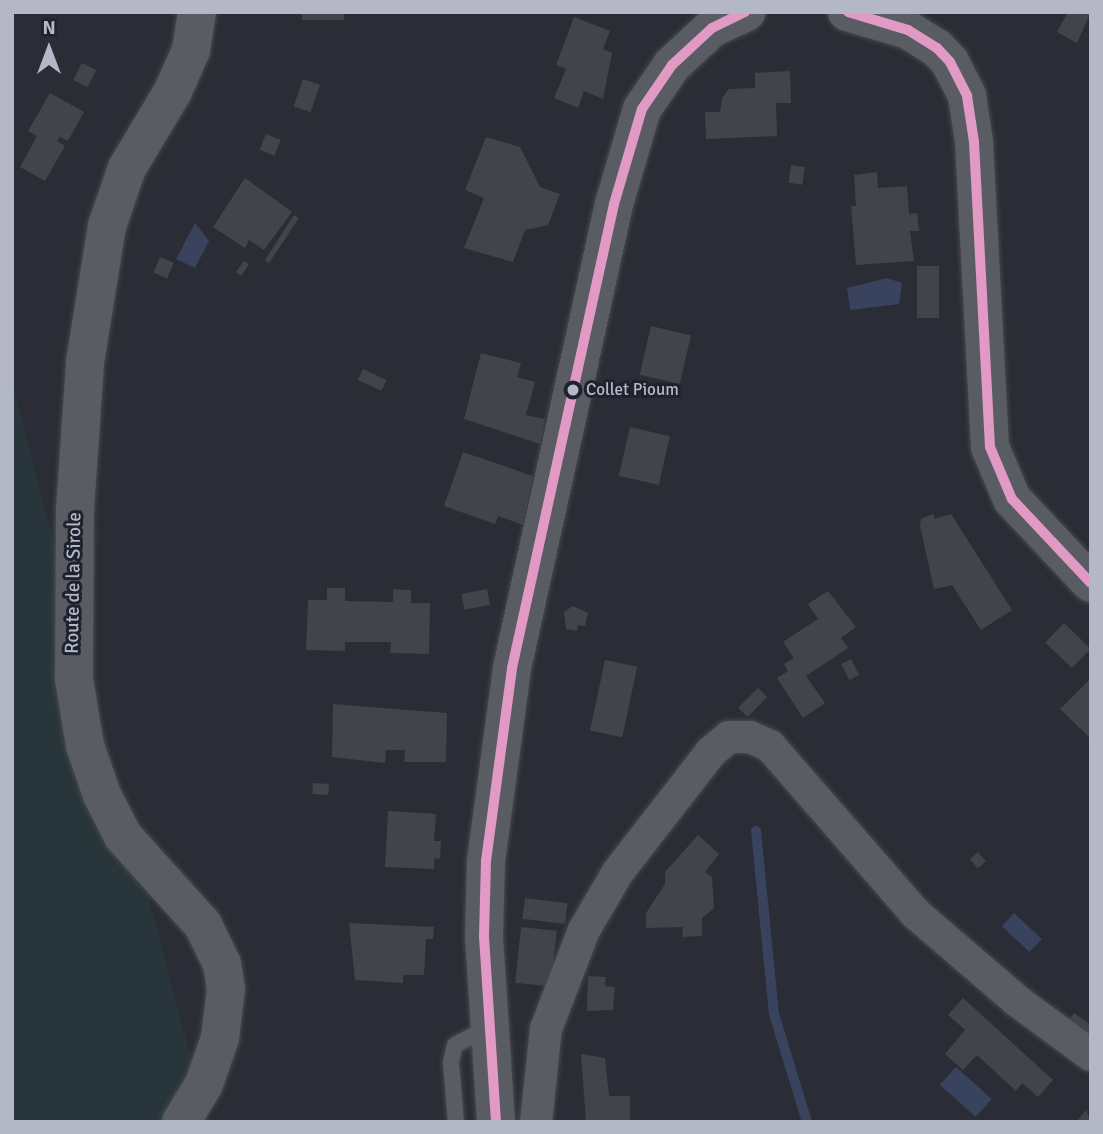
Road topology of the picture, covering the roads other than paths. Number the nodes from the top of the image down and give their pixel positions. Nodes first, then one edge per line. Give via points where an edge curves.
1 (197, 12) edge
2 (847, 12) edge
3 (721, 18) edge
4 (1091, 583) edge
5 (489, 1027) junction
6 (1091, 1055) edge
7 (181, 1122) edge
8 (456, 1122) edge
9 (496, 1122) edge
10 (536, 1122) edge

1 - 7 street, Route de la Sirole via 191,50 173,91 127,168 107,226 85,362 75,510 74,679 85,746 123,836 203,925 222,964 225,1015 214,1062
2 - 4 street via 908,30 937,48 962,86 974,142 990,447 1012,499
3 - 5 street via 672,65 642,109 614,204 512,668 486,861
5 - 8 lane via 455,1045 451,1062
5 - 9 street
6 - 10 street via 1016,1000 915,912 770,746 750,737 729,737 711,752 618,872 584,930 546,1029

